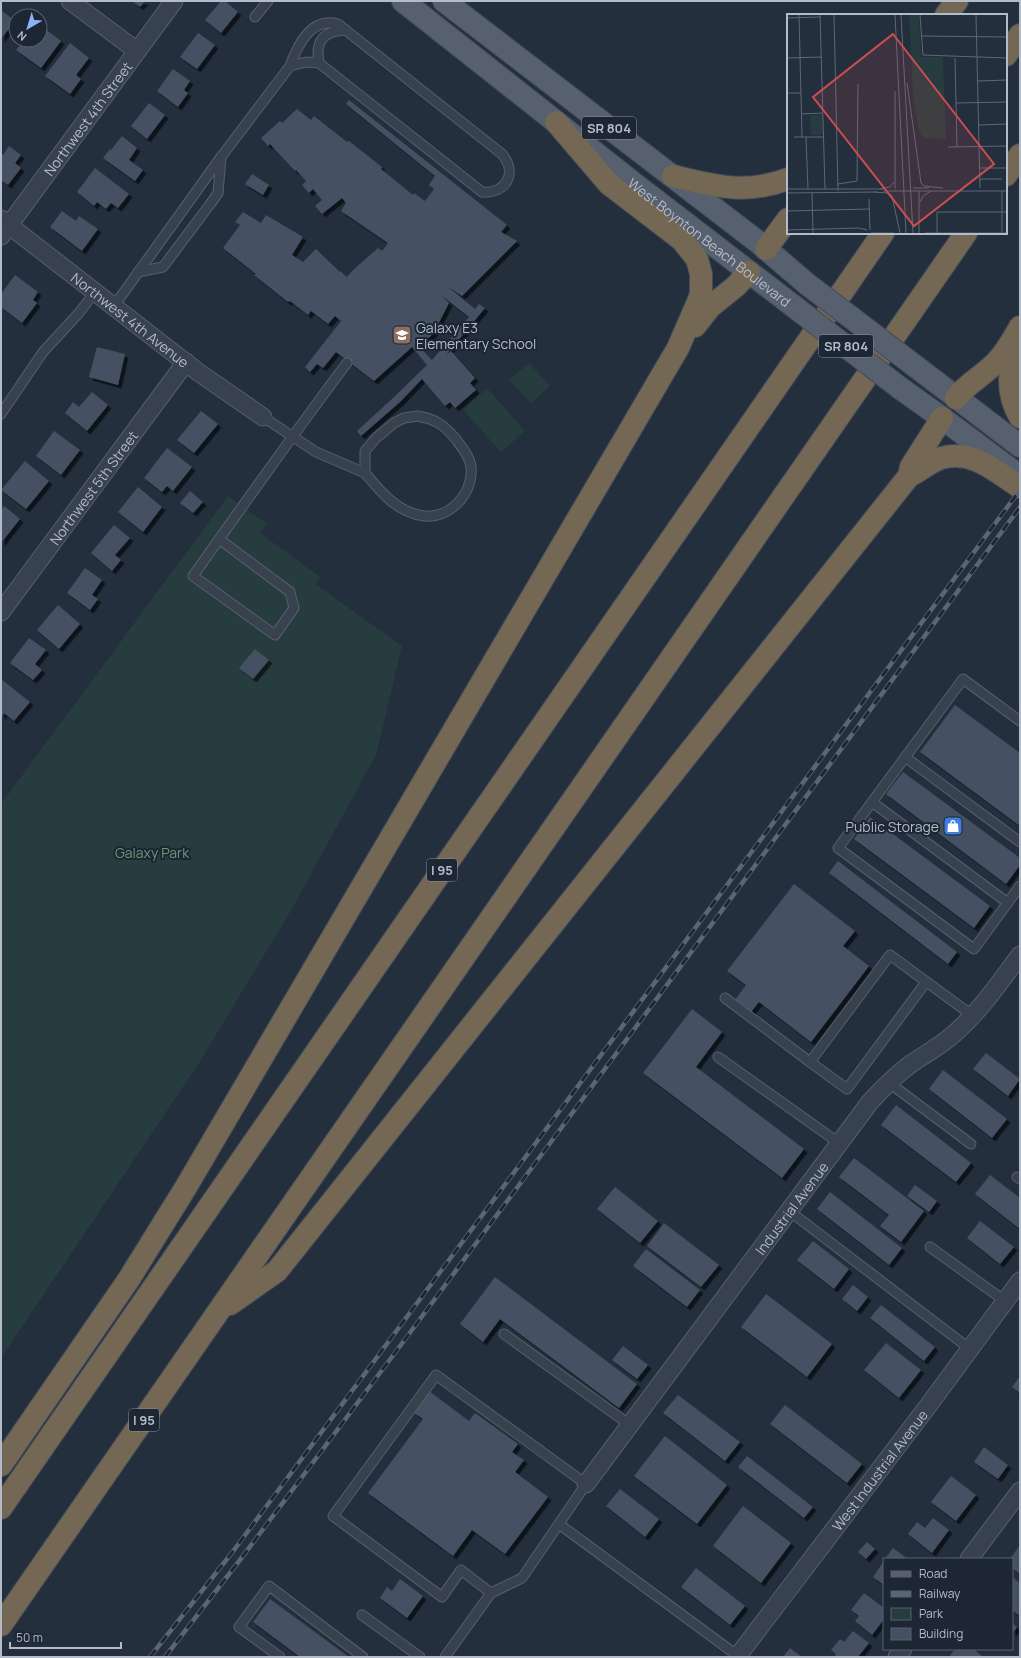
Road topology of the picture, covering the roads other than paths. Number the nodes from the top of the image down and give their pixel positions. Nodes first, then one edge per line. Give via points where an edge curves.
1 (70, 1) edge
2 (174, 1) edge
3 (268, 1) edge
4 (403, 1) edge
5 (957, 1) edge
6 (444, 14) edge
7 (947, 14) edge
8 (255, 17) dead end
9 (346, 30) junction
10 (1020, 35) edge
11 (138, 51) junction
12 (1007, 54) edge
13 (319, 63) junction
14 (290, 66) junction
15 (556, 122) junction
16 (1020, 155) edge
17 (221, 157) junction
18 (1007, 174) edge
19 (673, 176) junction
20 (787, 179) edge
21 (787, 220) edge
22 (4, 227) edge
23 (882, 234) edge
24 (965, 234) edge
25 (766, 249) junction
26 (138, 272) junction
27 (749, 272) junction
28 (95, 292) junction
29 (114, 306) junction
30 (1020, 327) edge
31 (1020, 340) edge
32 (678, 348) junction
33 (186, 362) junction
34 (347, 363) dead end
35 (956, 398) junction
36 (1, 414) edge
37 (263, 417) joint
38 (1020, 417) edge
39 (942, 418) junction
40 (293, 436) junction
41 (1020, 446) edge
42 (365, 473) junction
43 (909, 476) junction
44 (1015, 479) edge
45 (219, 539) junction
46 (1, 612) edge
47 (1020, 721) edge
48 (905, 757) junction
49 (872, 802) junction
50 (1020, 842) edge
51 (1020, 886) edge
52 (1008, 903) junction
53 (1020, 955) edge
54 (926, 982) junction
55 (725, 998) dead end
56 (973, 1016) junction
57 (718, 1057) dead end
58 (810, 1062) junction
59 (888, 1082) junction
60 (839, 1143) junction
61 (971, 1144) dead end
62 (788, 1210) junction
63 (930, 1247) dead end
64 (1020, 1281) edge
65 (1005, 1301) junction
66 (218, 1313) junction
67 (504, 1334) dead end
68 (970, 1349) junction
69 (630, 1425) junction
70 (1, 1465) edge
71 (586, 1484) junction
72 (1020, 1491) edge
73 (1, 1508) edge
74 (559, 1524) junction
75 (970, 1558) edge
76 (491, 1593) junction
77 (362, 1615) dead end
78 (1, 1625) edge
79 (737, 1656) edge
80 (280, 1657) edge
81 (363, 1657) edge
82 (420, 1657) edge
83 (445, 1657) edge

1 - 11 street
2 - 11 street, Northwest 4th Street
3 - 8 lane
4 - 6 main road, West Boynton Beach Boulevard / SR 804
5 - 7 highway
6 - 15 main road, West Boynton Beach Boulevard / SR 804
6 - 19 main road, West Boynton Beach Boulevard / SR 804
9 - 13 lane via 334,30 319,42
9 - 13 lane via 502,154 509,166 509,174 503,187 489,193 476,189
9 - 14 lane via 331,22 317,25 296,49
10 - 12 highway
11 - 22 street, Northwest 4th Street
13 - 14 lane via 306,62
14 - 17 lane
15 - 27 main road, West Boynton Beach Boulevard / SR 804
15 - 32 highway via 610,184 682,240 697,259 701,274 701,294
16 - 18 highway
17 - 26 lane
17 - 26 lane via 218,193 211,203 163,267
19 - 20 highway via 733,188 759,187
19 - 25 main road, West Boynton Beach Boulevard / SR 804
21 - 25 highway
22 - 28 street, Northwest 4th Avenue
23 - 73 highway, I 95
24 - 66 highway, I 95
25 - 27 main road
25 - 35 main road, West Boynton Beach Boulevard / SR 804, bridge via 807,284
26 - 29 lane
27 - 32 highway via 704,314
27 - 39 main road, West Boynton Beach Boulevard / SR 804, bridge
28 - 29 street, Northwest 4th Avenue
28 - 36 lane via 43,352
29 - 33 street, Northwest 4th Avenue
30 - 35 highway via 998,361 967,385
31 - 38 highway via 1012,361 1010,384
32 - 70 highway via 186,1187 129,1279
33 - 37 street, Northwest 4th Avenue
33 - 46 street, Northwest 5th Street
34 - 40 lane
35 - 39 main road
35 - 41 main road, West Boynton Beach Boulevard / SR 804
37 - 40 lane
39 - 43 highway via 911,467
39 - 44 main road, West Boynton Beach Boulevard / SR 804
40 - 42 lane via 316,452
40 - 45 lane
42 - 42 lane via 384,496 403,509 427,517 448,512 457,504 465,494 470,481 471,466 465,450 448,430 431,418 417,416 394,423 376,438 365,451
43 - 44 highway via 941,458 959,456 978,460
43 - 66 highway via 278,1271
45 - 45 lane via 193,576 275,635 294,608 290,592
47 - 48 lane via 962,679
48 - 49 lane
48 - 50 lane
49 - 52 lane
49 - 52 lane via 838,848 974,948
51 - 52 lane
53 - 56 street, Industrial Avenue
54 - 56 lane
54 - 58 lane via 890,955
54 - 58 lane via 847,1089
55 - 58 lane
56 - 59 street, Industrial Avenue via 954,1034
57 - 60 lane
59 - 60 street, Industrial Avenue
59 - 61 lane
60 - 62 street, Industrial Avenue
62 - 68 lane
62 - 69 street, Industrial Avenue
63 - 65 lane
64 - 65 street, West Industrial Avenue
65 - 68 street, West Industrial Avenue
66 - 78 highway, I 95
67 - 69 lane
68 - 79 street, West Industrial Avenue
69 - 71 street, Industrial Avenue
71 - 74 lane
71 - 76 lane via 436,1375 334,1516 442,1597 462,1570
72 - 75 street
74 - 76 lane via 522,1578
74 - 79 lane
76 - 83 lane
77 - 82 lane
80 - 81 lane via 239,1626 269,1586

